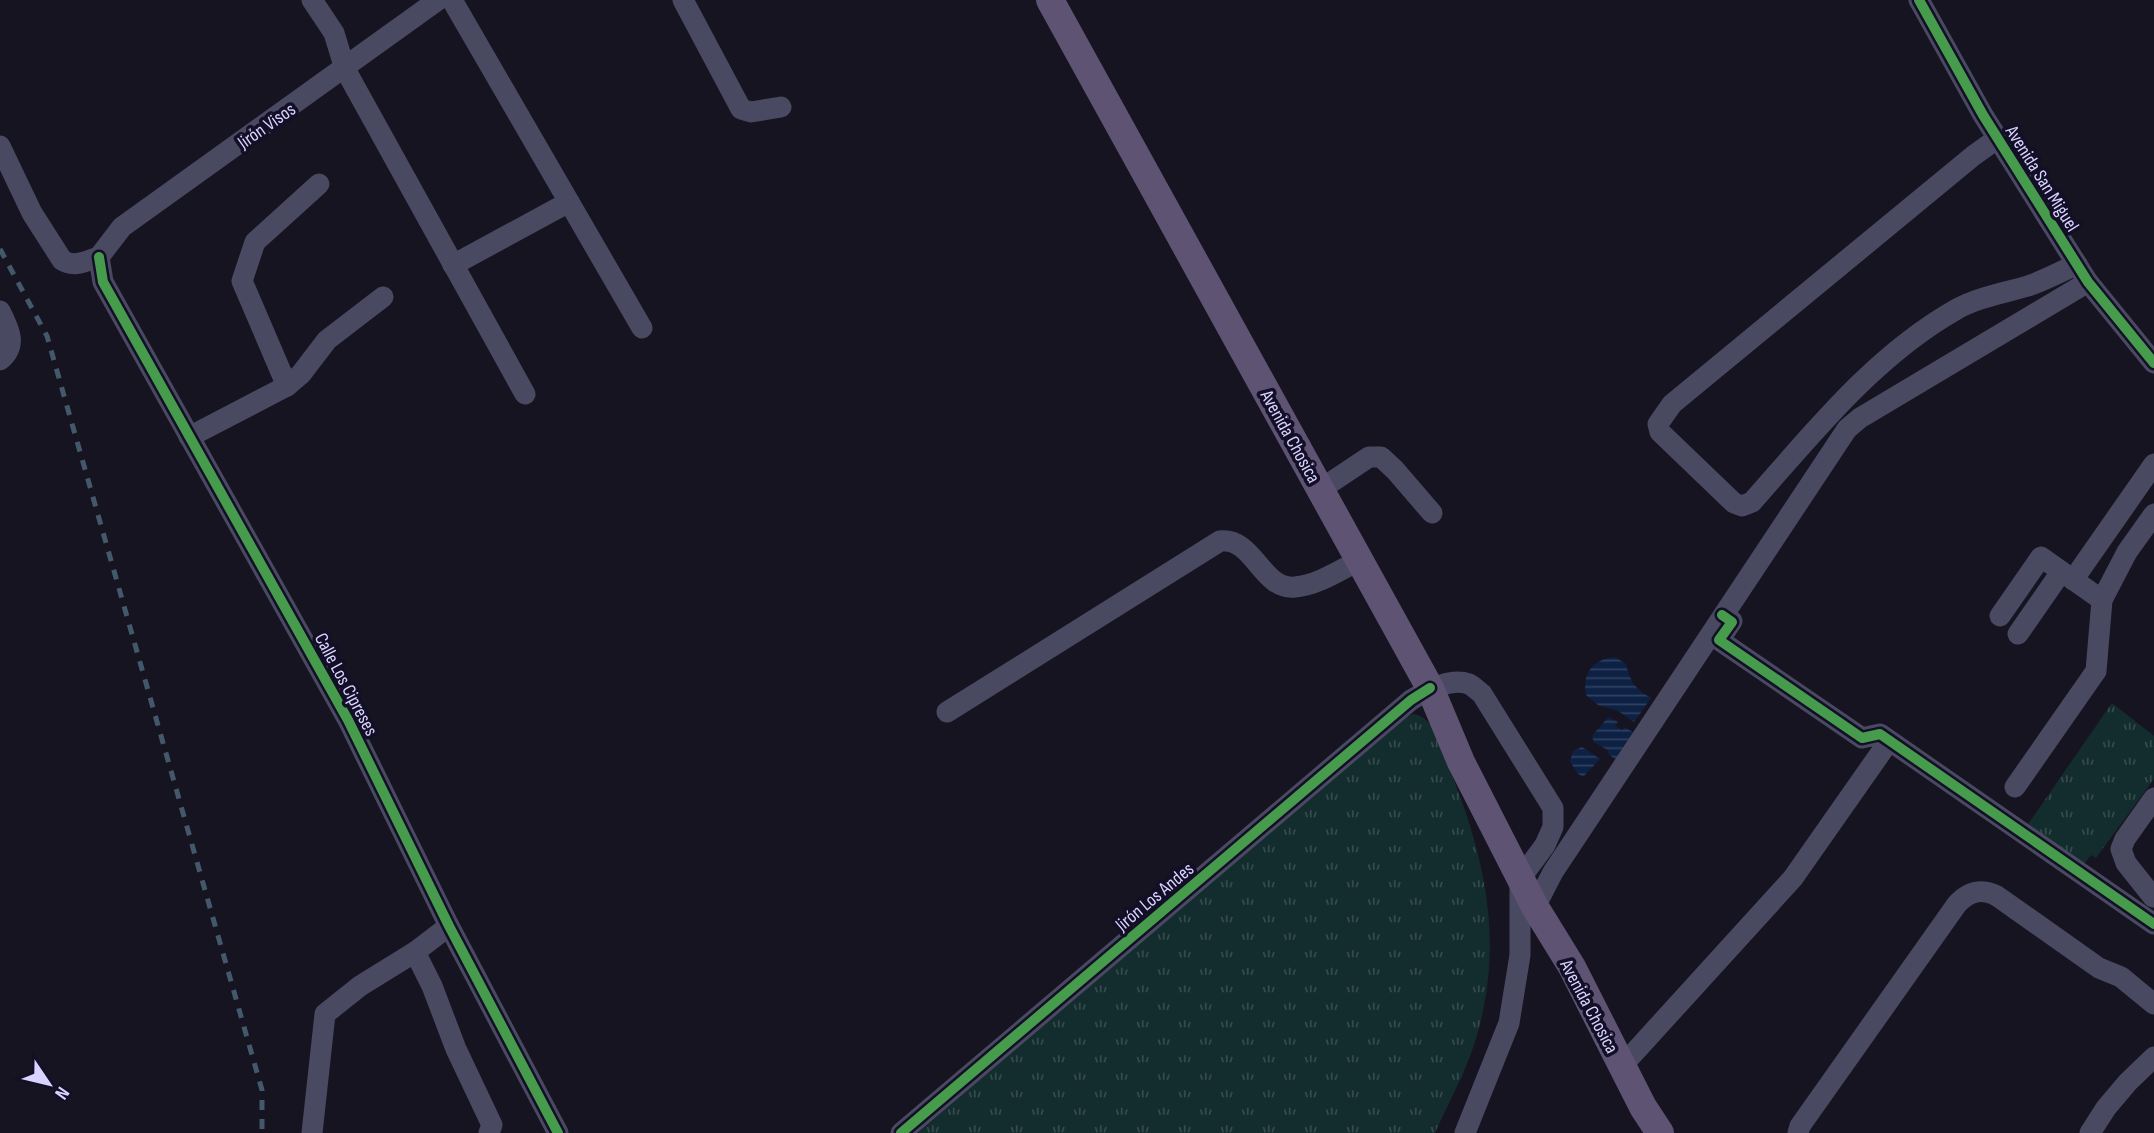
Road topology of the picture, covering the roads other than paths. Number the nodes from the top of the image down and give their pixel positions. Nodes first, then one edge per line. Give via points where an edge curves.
1 (312, 0) edge
2 (439, 0) edge
3 (452, 0) edge
4 (682, 0) edge
5 (1051, 0) edge
6 (1919, 0) edge
7 (345, 69) junction
8 (781, 107) dead end
9 (1998, 138) junction
10 (0, 146) edge
11 (319, 184) dead end
12 (569, 202) junction
13 (99, 257) junction
14 (2077, 264) junction
15 (453, 265) junction
16 (2088, 282) junction
17 (383, 297) dead end
18 (0, 311) edge
19 (642, 328) dead end
20 (2149, 349) edge
21 (0, 360) edge
22 (287, 387) junction
23 (525, 394) dead end
24 (189, 437) junction
25 (2154, 464) edge
26 (1321, 489) junction
27 (1432, 513) dead end
28 (2154, 514) edge
29 (1360, 560) junction
30 (2067, 576) junction
31 (2102, 600) junction
32 (1723, 615) junction
33 (2000, 616) dead end
34 (2018, 634) dead end
35 (1430, 688) junction
36 (947, 712) dead end
37 (1889, 741) junction
38 (2015, 787) dead end
39 (2154, 798) edge
40 (1520, 879) junction
41 (2153, 897) edge
42 (1535, 907) junction
43 (2154, 924) edge
44 (449, 926) junction
45 (415, 952) junction
46 (2154, 1004) edge
47 (2154, 1057) edge
48 (1622, 1066) junction
49 (312, 1133) edge
50 (489, 1133) edge
51 (558, 1133) edge
52 (901, 1133) edge
53 (1465, 1133) edge
54 (1660, 1133) edge
55 (1798, 1133) edge
56 (2090, 1133) edge

1 - 7 street via 334,33
2 - 7 street, Jirón Visos
3 - 12 street
4 - 8 street via 741,109
5 - 26 main road, Avenida Chosica
6 - 9 street, Avenida San Miguel
7 - 13 street, Jirón Visos via 122,227
7 - 15 street
9 - 14 street, Avenida San Miguel
9 - 14 street via 1672,404 1658,424 1660,432 1734,503 1752,502 1849,392 1908,344 1956,310
10 - 13 street via 32,213 62,260 77,265
11 - 22 street via 255,242 242,281
12 - 15 street
12 - 19 street
13 - 24 street, Calle Los Cipreses via 103,282
14 - 16 street, Avenida San Miguel
15 - 23 street
16 - 20 street, Avenida San Miguel
16 - 32 street via 1847,429
17 - 22 street via 327,340
18 - 21 street via 12,337
22 - 24 street
24 - 44 street, Calle Los Cipreses via 348,720
25 - 30 street
26 - 27 street via 1369,457 1381,457
26 - 29 main road, Avenida Chosica
28 - 31 street
29 - 35 main road, Avenida Chosica
29 - 36 street via 1293,588 1276,582 1240,545 1220,541
30 - 31 street
30 - 33 street via 2041,557
30 - 34 street
31 - 38 street via 2096,671
32 - 37 street via 1732,622 1719,640 1862,738 1880,734
32 - 42 street via 1553,872
35 - 40 main road, Avenida Chosica via 1461,762
35 - 40 street via 1452,682 1469,684 1482,694 1553,808 1553,827 1545,845
35 - 52 street, Jirón Los Andes
37 - 43 street
37 - 48 street via 1793,878
39 - 41 street via 2121,849 2126,863
40 - 42 main road, Avenida Chosica
40 - 53 street, Avenida Chosica via 1520,955 1508,1023
42 - 48 main road, Avenida Chosica via 1572,967
44 - 45 street
44 - 51 street, Calle Los Cipreses
45 - 49 street via 360,986 326,1014
45 - 50 street via 492,1125
46 - 55 street via 2121,977 2099,968 1997,896 1971,893 1957,904
47 - 56 street via 2106,1108
48 - 54 main road, Avenida Chosica

